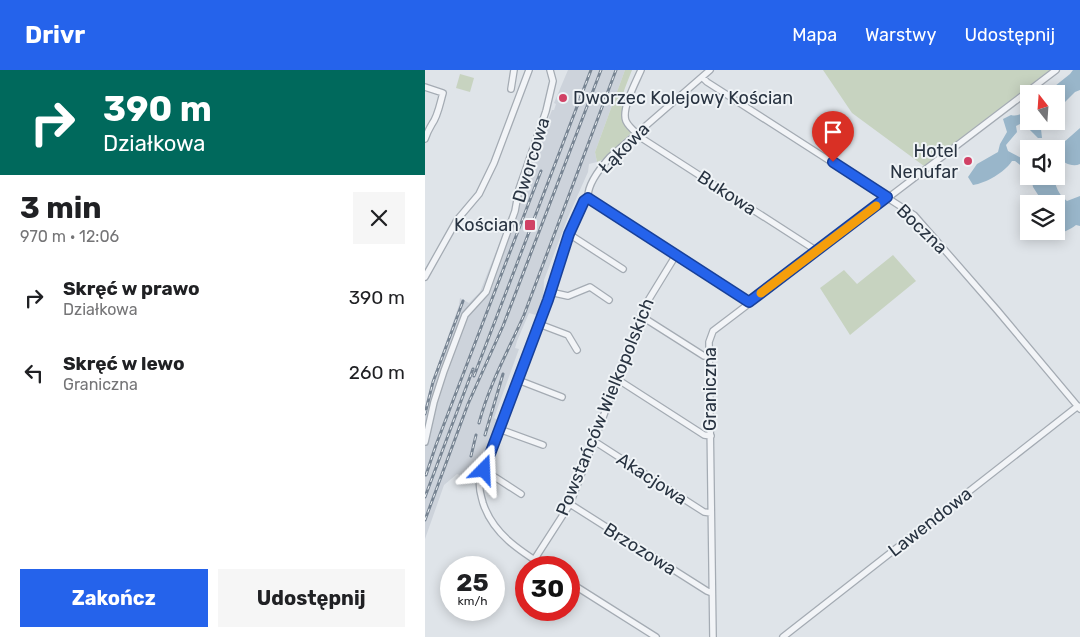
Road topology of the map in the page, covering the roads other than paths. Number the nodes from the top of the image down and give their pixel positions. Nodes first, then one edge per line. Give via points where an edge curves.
1 (514, 70) edge
2 (529, 70) edge
3 (550, 70) edge
4 (641, 70) edge
5 (710, 70) edge
6 (1056, 70) edge
7 (702, 77) junction
8 (425, 87) edge
9 (511, 89) dead end
10 (637, 134) junction
11 (425, 139) edge
12 (887, 197) junction
13 (588, 198) junction
14 (569, 234) junction
15 (817, 251) junction
16 (676, 255) junction
17 (623, 269) dead end
18 (425, 277) edge
19 (550, 292) junction
20 (609, 300) dead end
21 (749, 302) junction
22 (641, 316) junction
23 (539, 324) junction
24 (577, 350) dead end
25 (710, 356) junction
26 (617, 379) junction
27 (518, 380) junction
28 (562, 396) dead end
29 (1079, 407) edge
30 (499, 429) junction
31 (711, 436) junction
32 (594, 441) junction
33 (425, 442) edge
34 (543, 445) dead end
35 (484, 470) junction
36 (521, 494) dead end
37 (570, 504) junction
38 (711, 513) junction
39 (529, 556) edge
40 (537, 556) edge
41 (580, 589) edge
42 (712, 593) junction
43 (656, 637) edge
44 (713, 637) edge
45 (783, 637) edge

1 - 9 street
2 - 18 street, Dworcowa via 479,194 457,220
3 - 33 street, Dworcowa via 553,81 546,111 519,188 515,211 486,292 465,315 434,402
4 - 10 street via 625,113
5 - 7 street, Łąkowa
6 - 12 street, Graniczna
7 - 10 street, Łąkowa
7 - 12 street, Boczna
8 - 11 street via 443,93
10 - 13 street, Łąkowa via 604,164 587,194
10 - 15 street, Bukowa
12 - 15 street, Graniczna
12 - 29 street, Boczna via 914,215
13 - 14 street, Łąkowa
13 - 16 street
14 - 17 street
14 - 19 street, Łąkowa
15 - 21 street, Graniczna
16 - 21 street
16 - 22 street, Powstańców Wielkopolskich via 653,290
19 - 20 street via 568,296 590,287
19 - 23 street, Łąkowa
21 - 25 street, Graniczna via 713,331 709,342
22 - 25 street via 704,356
22 - 26 street, Powstańców Wielkopolskich
23 - 24 street via 570,336
23 - 27 street, Łąkowa
25 - 31 street, Graniczna
26 - 31 street via 704,435
26 - 32 street, Powstańców Wielkopolskich
27 - 28 street
27 - 30 street, Łąkowa
29 - 45 street, Lawendowa
30 - 34 street
30 - 35 street, Łąkowa
31 - 38 street, Graniczna
32 - 37 street, Powstańców Wielkopolskich
32 - 38 street, Akacjowa via 704,512
35 - 36 street
35 - 39 street, Łąkowa via 479,486 488,514 505,538
37 - 40 street, Powstańców Wielkopolskich
37 - 42 street, Brzozowa
38 - 42 street, Graniczna
41 - 43 street
42 - 44 street, Graniczna

